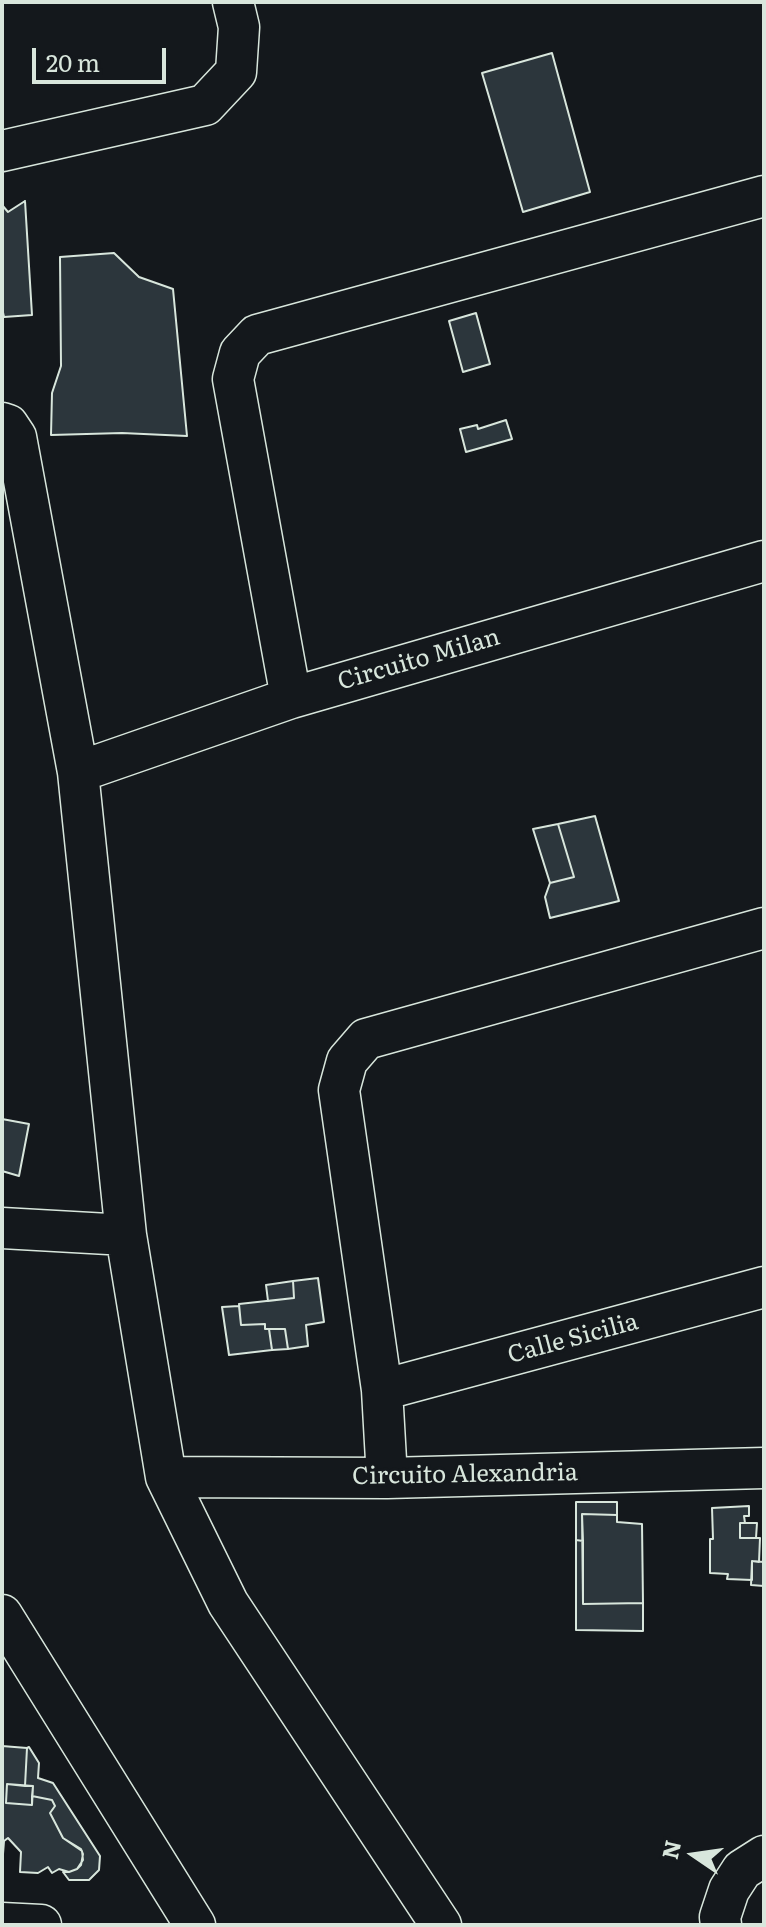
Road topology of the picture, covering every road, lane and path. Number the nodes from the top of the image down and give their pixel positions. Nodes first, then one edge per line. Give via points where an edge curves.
1 (233, 2) edge
2 (2, 151) edge
3 (764, 196) edge
4 (2, 423) edge
5 (764, 561) edge
6 (291, 698) junction
7 (78, 772) junction
8 (764, 928) edge
9 (2, 1228) edge
10 (126, 1235) junction
11 (764, 1287) edge
12 (382, 1390) junction
13 (764, 1468) edge
14 (166, 1477) junction
15 (387, 1478) junction
16 (2, 1615) edge
17 (764, 1856) edge
18 (2, 1923) edge
19 (41, 1925) edge
20 (195, 1925) edge
21 (441, 1925) edge
22 (721, 1925) edge

1 - 2 street via 239,27 236,72 205,105
3 - 6 street via 257,335 240,353 233,379
4 - 7 street via 16,437
5 - 6 street, Circuito Milan
6 - 7 street, Circuito Milan
7 - 10 street
8 - 12 street via 366,1039 347,1061 339,1090
9 - 10 street
10 - 14 street
11 - 12 street, Calle Sicilia
12 - 15 street
13 - 15 street, Circuito Alexandria
14 - 15 street, Circuito Alexandria
14 - 21 street via 228,1603
16 - 20 street
17 - 22 street via 742,1870 729,1890
18 - 19 street

